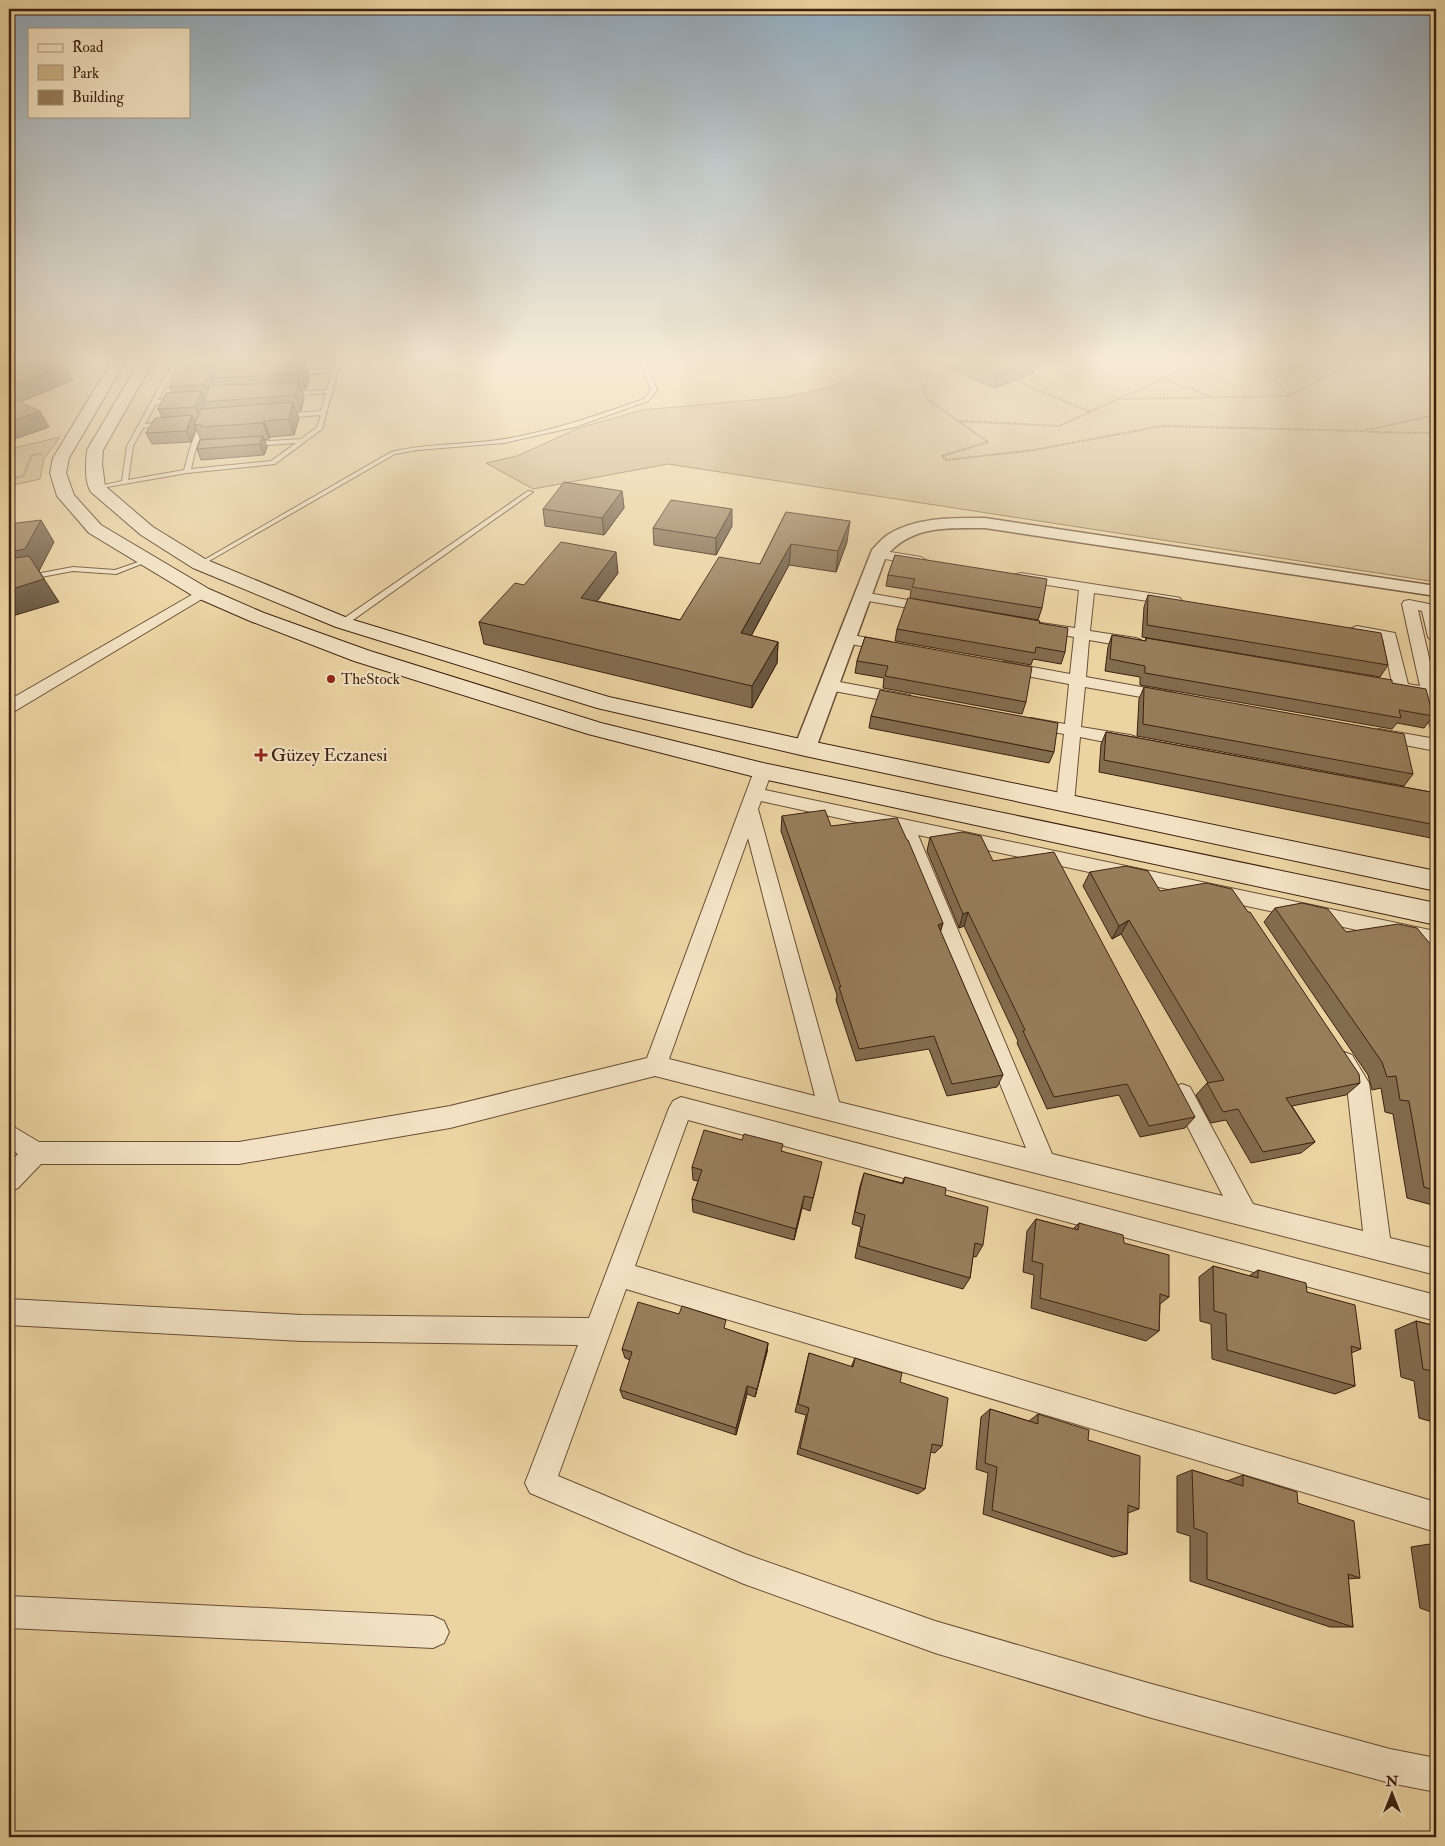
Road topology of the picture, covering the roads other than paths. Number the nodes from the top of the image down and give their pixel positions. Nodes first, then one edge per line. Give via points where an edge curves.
1 (66, 448) edge
2 (96, 448) edge
3 (130, 448) edge
4 (193, 448) edge
5 (294, 448) edge
6 (416, 448) edge
7 (187, 471) junction
8 (125, 482) junction
9 (97, 488) junction
10 (530, 492) dead end
11 (878, 554) junction
12 (146, 561) junction
13 (935, 563) edge
14 (200, 564) junction
15 (1011, 575) edge
16 (9, 581) edge
17 (1087, 587) junction
18 (1436, 591) edge
19 (202, 593) junction
20 (862, 596) junction
21 (1185, 603) edge
22 (948, 611) edge
23 (343, 623) junction
24 (1025, 624) edge
25 (1341, 628) edge
26 (1082, 634) junction
27 (1436, 637) edge
28 (846, 639) junction
29 (1150, 645) edge
30 (904, 649) edge
31 (991, 665) edge
32 (1077, 680) junction
33 (829, 685) junction
34 (1382, 685) edge
35 (1401, 688) junction
36 (1433, 693) edge
37 (1184, 700) edge
38 (917, 701) edge
39 (9, 707) edge
40 (1014, 720) edge
41 (1436, 722) edge
42 (1072, 730) junction
43 (1368, 733) edge
44 (1149, 745) edge
45 (1436, 745) edge
46 (805, 748) junction
47 (763, 771) junction
48 (752, 802) junction
49 (1065, 803) junction
50 (905, 826) junction
51 (1056, 858) junction
52 (1436, 881) edge
53 (1070, 884) edge
54 (1233, 895) junction
55 (1436, 914) edge
56 (1250, 920) edge
57 (1436, 948) edge
58 (1331, 1042) edge
59 (655, 1066) junction
60 (1172, 1075) edge
61 (830, 1110) junction
62 (9, 1135) edge
63 (36, 1153) junction
64 (1044, 1163) junction
65 (9, 1180) edge
66 (1245, 1214) junction
67 (1378, 1247) junction
68 (1436, 1262) edge
69 (619, 1274) junction
70 (1436, 1308) edge
71 (9, 1312) edge
72 (597, 1332) junction
73 (1436, 1517) edge
74 (9, 1612) edge
75 (433, 1632) dead end
76 (1436, 1775) edge

1 - 12 main road via 58,473 66,496 95,529
2 - 9 main road
3 - 8 lane
4 - 7 lane
5 - 7 lane via 273,464
6 - 14 lane via 394,454
7 - 8 lane
8 - 9 lane
9 - 14 main road via 147,531
10 - 23 lane
11 - 13 street
11 - 18 street via 894,537 932,525 985,523
11 - 20 street
12 - 16 lane via 116,572 73,569
12 - 19 main road
14 - 23 main road
15 - 17 street
17 - 21 street
17 - 26 street
19 - 39 street
19 - 47 main road via 362,656 596,729
20 - 22 street
20 - 28 street
23 - 46 main road via 605,703
24 - 26 street
25 - 35 street via 1390,636
26 - 29 street
26 - 32 street
27 - 36 street via 1429,608 1409,604
28 - 30 street
28 - 33 street
31 - 32 street
32 - 37 street
32 - 42 street
33 - 38 street
33 - 46 street
34 - 35 street
35 - 36 street
36 - 41 street
40 - 42 street
42 - 44 street
42 - 49 street
43 - 45 street
46 - 49 main road
47 - 48 street
47 - 55 main road
48 - 50 street
48 - 59 street
48 - 61 street
49 - 52 main road
50 - 51 street
50 - 64 street
51 - 53 street
51 - 54 street
54 - 56 street
54 - 57 street via 1428,937
58 - 67 street via 1358,1083
59 - 61 street
59 - 63 street via 450,1117 239,1153
60 - 66 street
61 - 64 street
62 - 63 street
63 - 65 street
64 - 66 street
66 - 67 street
67 - 68 street
69 - 70 street via 681,1108
69 - 72 street
69 - 73 street
71 - 72 street via 302,1328
72 - 76 street via 540,1483 744,1569 935,1637 1157,1702 1390,1766
74 - 75 street

